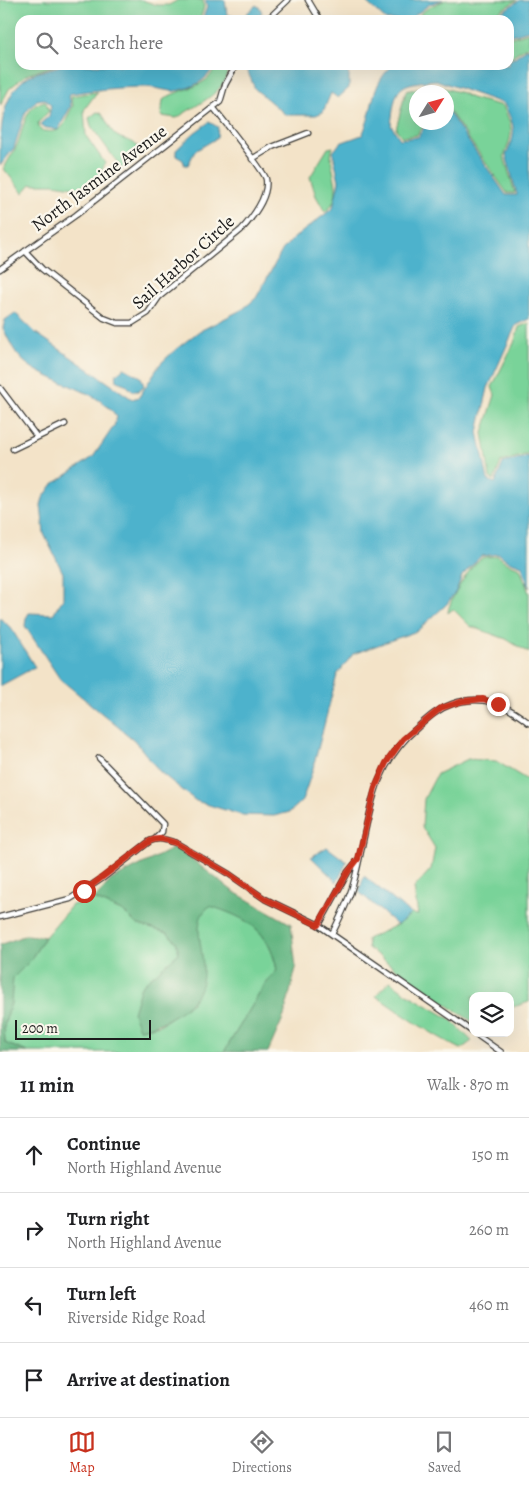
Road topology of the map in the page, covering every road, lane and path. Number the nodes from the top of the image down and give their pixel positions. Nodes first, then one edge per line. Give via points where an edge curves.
1 (288, 0) edge
2 (308, 0) edge
3 (272, 15) edge
4 (317, 15) edge
5 (233, 70) edge
6 (214, 107) junction
7 (308, 133) dead end
8 (252, 158) junction
9 (25, 251) junction
10 (0, 270) edge
11 (0, 388) edge
12 (65, 424) dead end
13 (37, 437) junction
14 (13, 449) dead end
15 (529, 723) edge
16 (99, 758) dead end
17 (156, 838) junction
18 (358, 859) junction
19 (0, 917) edge
20 (318, 925) junction
21 (332, 934) junction
22 (469, 1030) edge
23 (479, 1037) edge
24 (501, 1052) edge

1 - 3 street
2 - 4 street
5 - 6 street via 222,100
6 - 8 street, Sail Harbor Circle
6 - 9 street, North Jasmine Avenue
7 - 8 street
8 - 9 street, Sail Harbor Circle via 266,180 252,218 235,237 159,297 148,313 132,323 117,323 104,318 42,269
9 - 10 street, North Jasmine Avenue
11 - 13 street
12 - 13 street
13 - 14 street
15 - 18 street via 517,713 483,699 463,701 434,713 403,739 386,763 372,797
16 - 17 street via 163,824 162,832
17 - 19 street via 104,878 70,899
17 - 20 street via 176,843 265,899
18 - 20 street
18 - 21 street via 346,905
20 - 21 street
21 - 22 street
23 - 24 street

